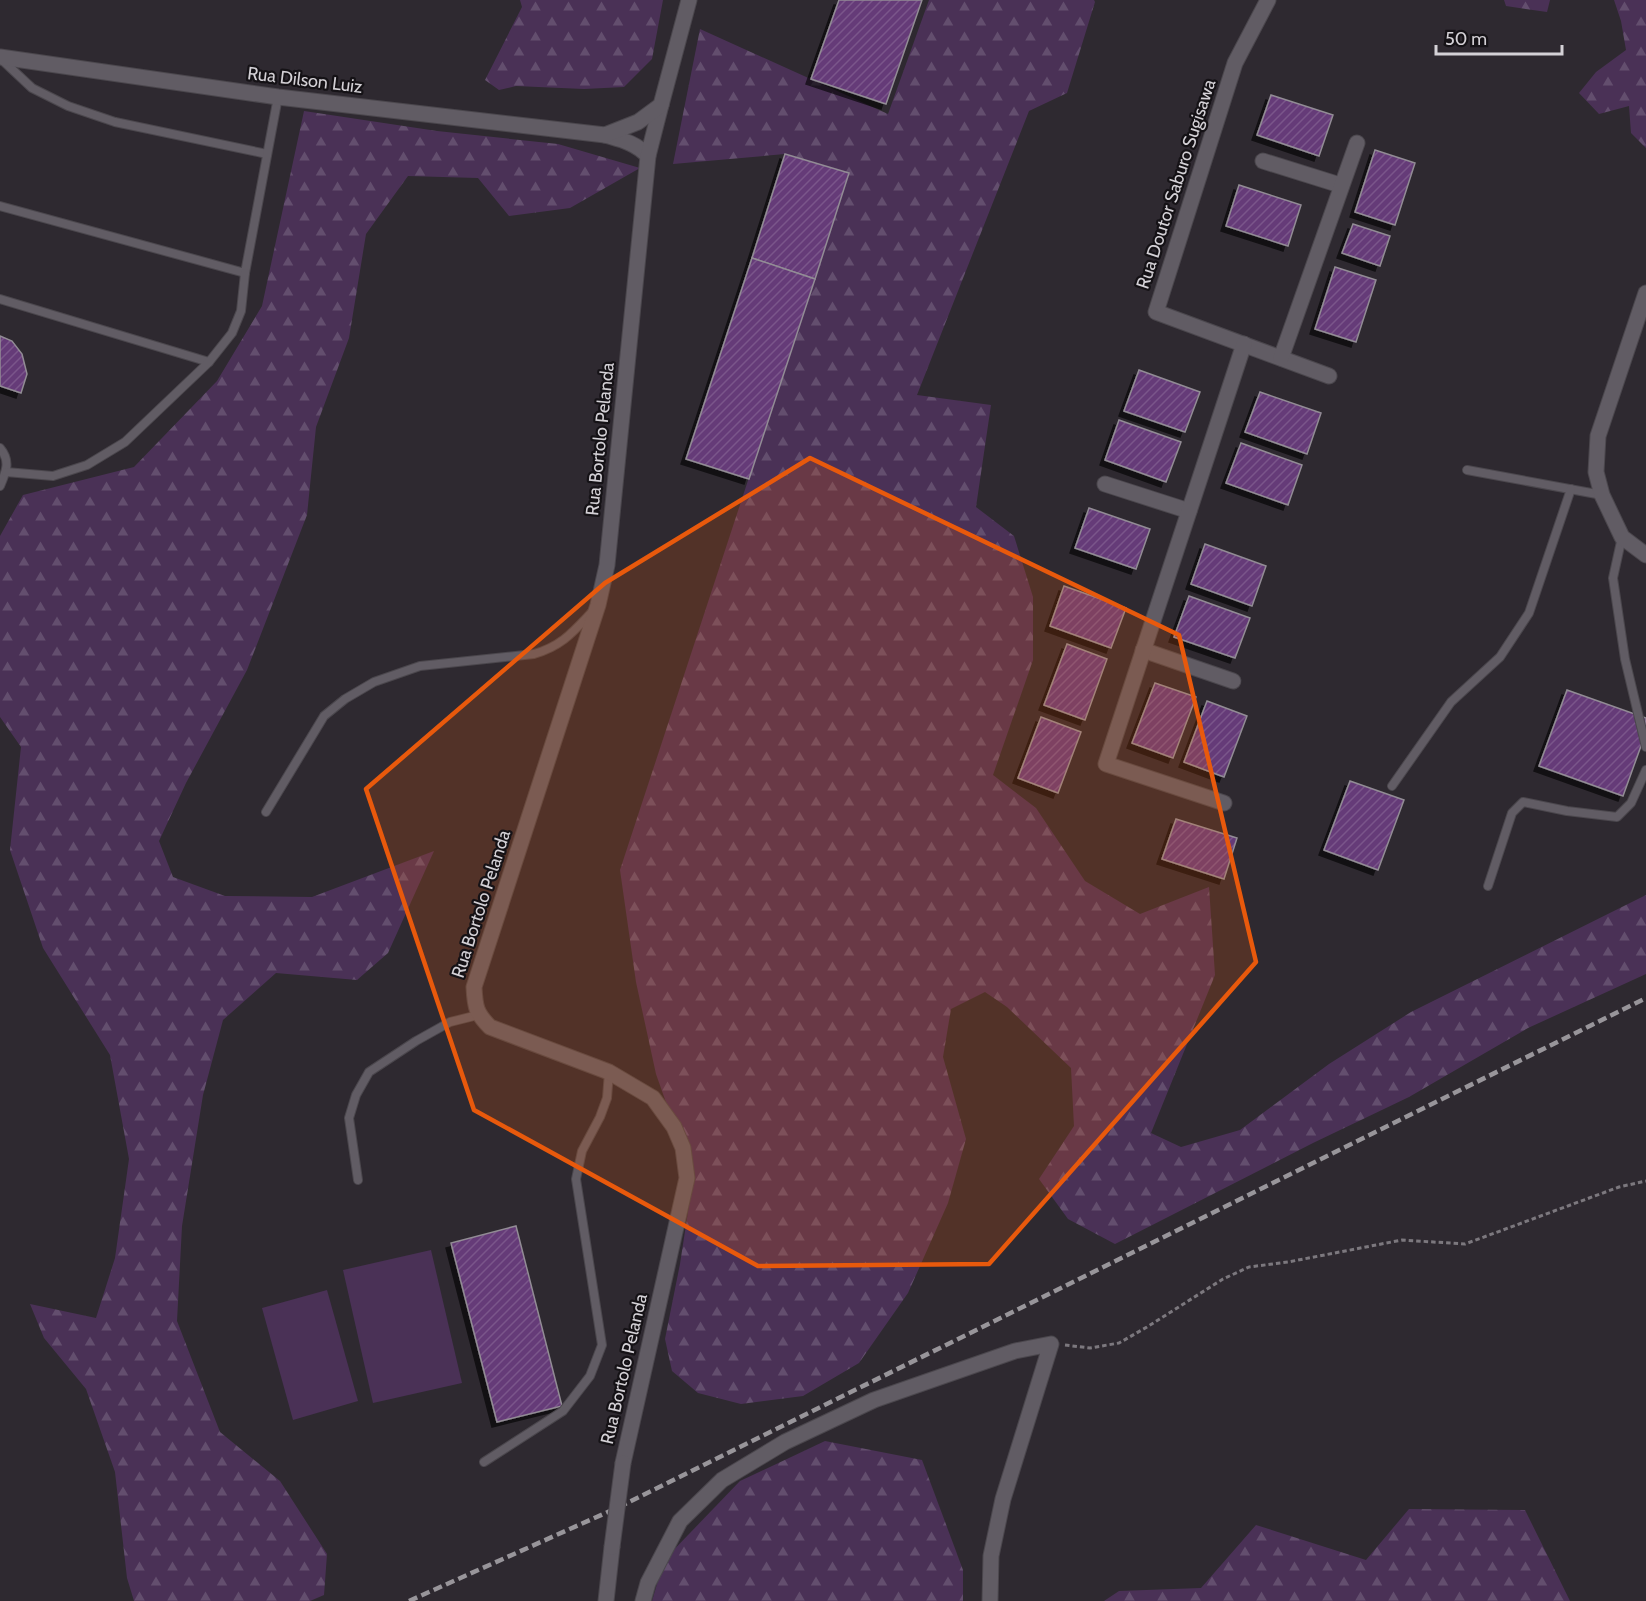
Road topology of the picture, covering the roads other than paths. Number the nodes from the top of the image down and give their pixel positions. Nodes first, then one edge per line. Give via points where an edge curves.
1 (689, 0) edge
2 (1268, 0) edge
3 (0, 57) edge
4 (278, 97) junction
5 (661, 105) junction
6 (605, 135) junction
7 (1357, 143) dead end
8 (267, 154) junction
9 (648, 156) junction
10 (1263, 161) dead end
11 (1340, 185) junction
12 (0, 206) edge
13 (245, 273) junction
14 (1646, 293) edge
15 (0, 299) edge
16 (1244, 344) junction
17 (1281, 358) junction
18 (209, 362) junction
19 (1329, 376) dead end
20 (0, 448) edge
21 (1467, 470) dead end
22 (6, 472) junction
23 (1105, 484) dead end
24 (0, 486) edge
25 (1571, 489) junction
26 (1602, 495) junction
27 (1189, 511) junction
28 (1622, 537) junction
29 (1646, 555) edge
30 (598, 605) junction
31 (1143, 650) junction
32 (1233, 681) dead end
33 (1646, 747) edge
34 (1646, 770) edge
35 (1392, 786) dead end
36 (1224, 803) dead end
37 (266, 812) dead end
38 (1488, 886) dead end
39 (478, 1015) junction
40 (609, 1072) junction
41 (358, 1180) dead end
42 (484, 1462) dead end
43 (606, 1601) edge
44 (643, 1601) edge
45 (990, 1601) edge

1 - 5 street, Rua Bortolo Pelanda
2 - 16 street, Rua Doutor Saburo Sugisawa via 1235,63 1156,312
3 - 4 street, Rua Dilson Luiz
3 - 8 lane via 32,88 68,106 115,122
4 - 6 street, Rua Dilson Luiz
4 - 8 lane
5 - 6 street via 638,122
5 - 9 street, Rua Bortolo Pelanda
6 - 9 street, Rua Dilson Luiz via 640,147
7 - 11 street
8 - 13 lane
9 - 30 street, Rua Bortolo Pelanda via 607,565
10 - 11 street
11 - 17 street
12 - 13 lane
13 - 18 lane via 241,311 232,333
14 - 26 street via 1598,436 1596,472
15 - 18 lane
16 - 17 street, Rua Doutor Saburo Sugisawa
16 - 27 street
17 - 19 street, Rua Doutor Saburo Sugisawa
18 - 22 lane via 125,442 87,465 53,476
20 - 22 lane via 7,460
21 - 25 lane
22 - 24 lane
23 - 27 street
25 - 26 lane
25 - 35 lane via 1529,613 1500,657 1451,702
26 - 28 street
27 - 31 street
28 - 29 street
28 - 33 lane via 1613,578 1625,659
30 - 37 lane via 565,641 550,649 420,666 374,682 345,699 324,716
30 - 39 street, Rua Bortolo Pelanda via 474,987
31 - 32 street
31 - 36 street via 1106,764
34 - 38 lane via 1631,803 1617,817 1523,802 1512,813
39 - 40 street, Rua Bortolo Pelanda via 490,1028
39 - 41 lane via 450,1022 369,1072 349,1118
40 - 42 lane via 607,1098 582,1151 576,1179 602,1345 590,1376 563,1411
40 - 43 street, Rua Bortolo Pelanda, bridge via 653,1098 674,1127 683,1148 687,1178 623,1463
44 - 45 street via 648,1583 680,1521 722,1480 784,1442 873,1400 1015,1351 1051,1344 1003,1499 991,1556

